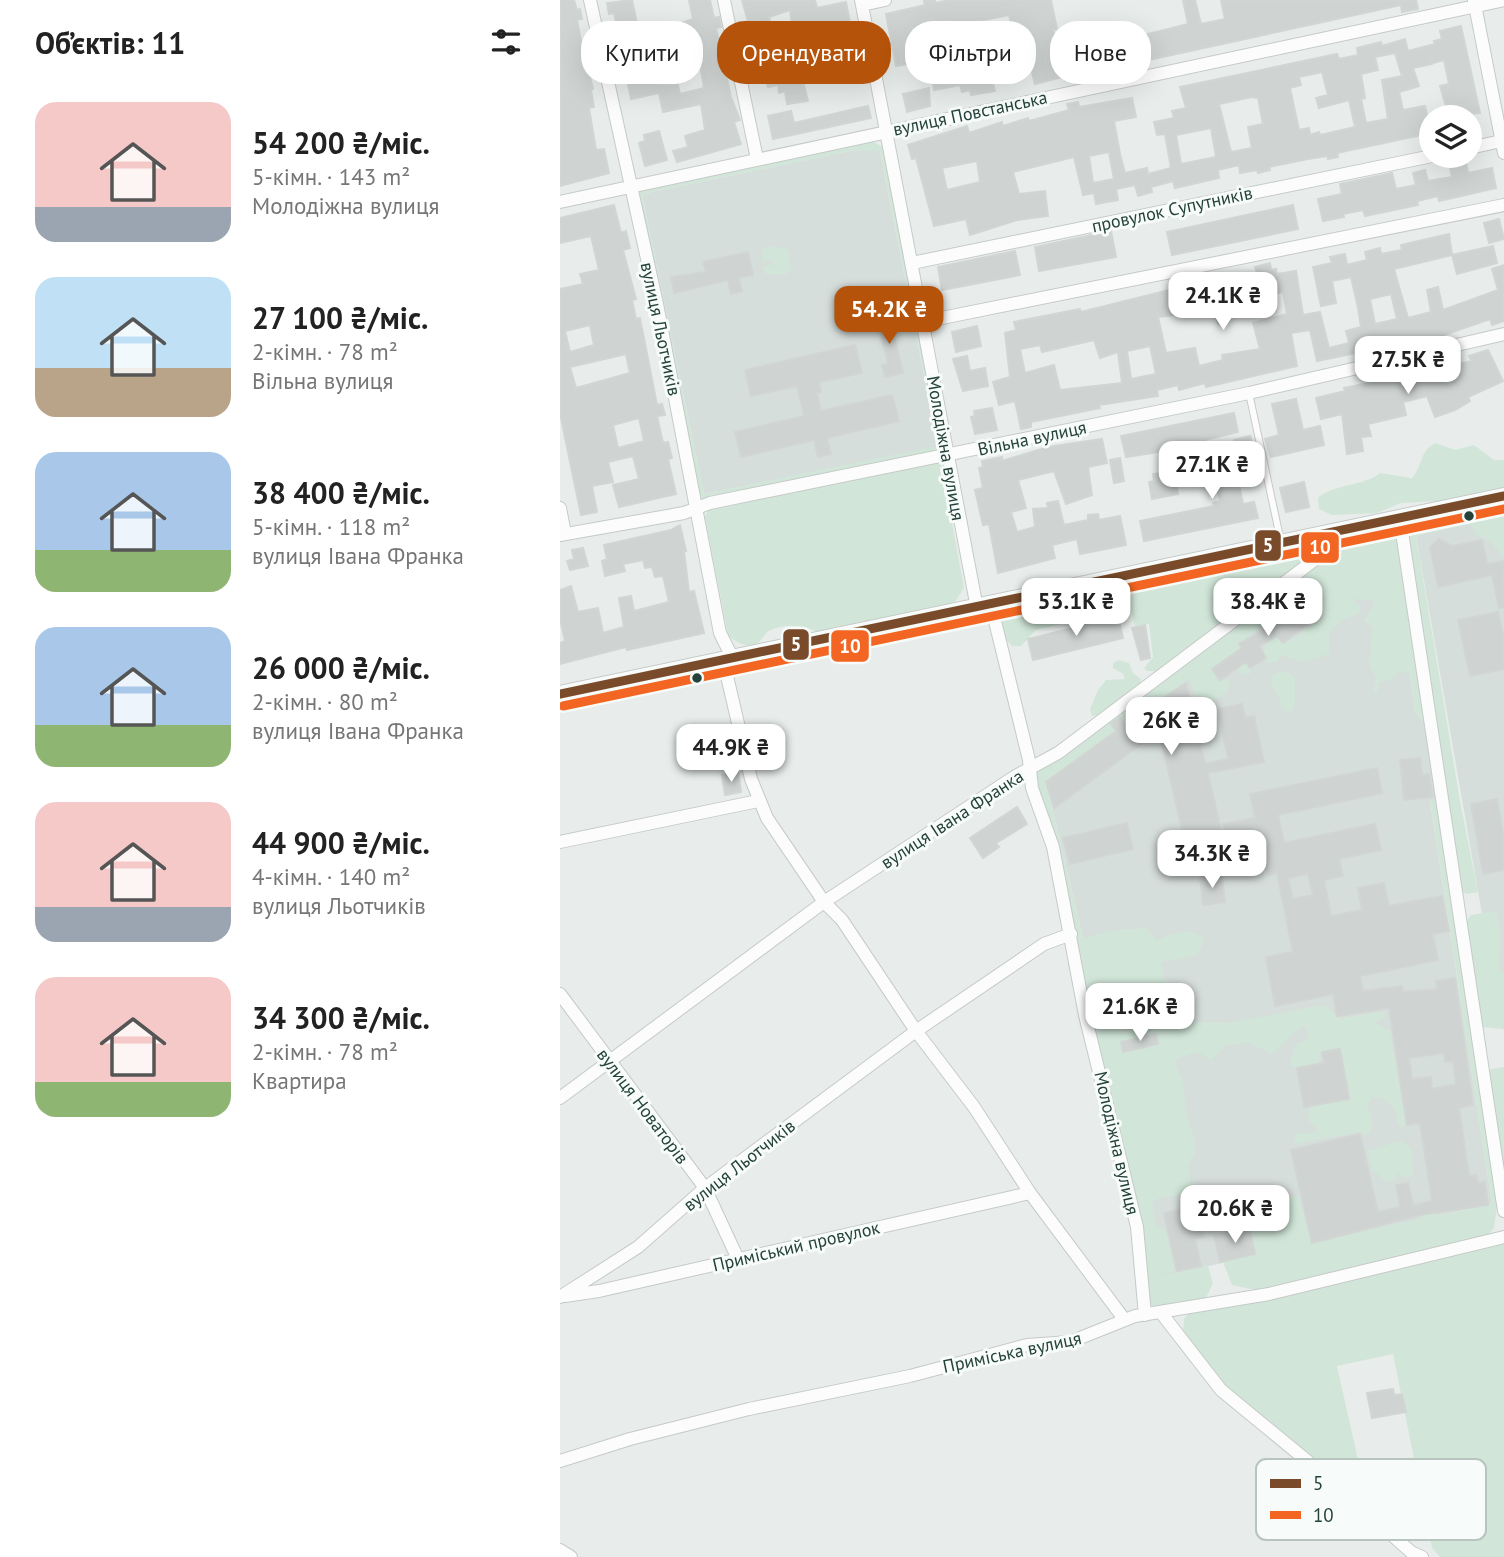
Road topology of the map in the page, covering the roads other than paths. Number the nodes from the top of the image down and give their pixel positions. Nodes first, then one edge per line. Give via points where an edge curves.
1 (590, 0) edge
2 (724, 0) edge
3 (885, 0) edge
4 (1504, 0) edge
5 (861, 2) edge
6 (1475, 3) edge
7 (886, 131) junction
8 (1503, 147) edge
9 (1482, 148) edge
10 (757, 159) junction
11 (1419, 159) edge
12 (631, 187) junction
13 (560, 202) edge
14 (1504, 205) edge
15 (912, 263) junction
16 (922, 322) junction
17 (1504, 334) edge
18 (1249, 393) junction
19 (948, 455) junction
20 (1504, 496) edge
21 (697, 506) junction
22 (560, 508) edge
23 (1399, 519) junction
24 (1331, 533) junction
25 (563, 535) edge
26 (1281, 543) junction
27 (984, 606) junction
28 (728, 658) junction
29 (560, 694) edge
30 (1030, 768) junction
31 (758, 801) junction
32 (560, 842) edge
33 (824, 902) junction
34 (1071, 934) junction
35 (560, 995) edge
36 (916, 1031) junction
37 (610, 1063) junction
38 (560, 1098) edge
39 (705, 1188) junction
40 (1030, 1193) junction
41 (1504, 1210) edge
42 (1504, 1237) edge
43 (738, 1259) junction
44 (560, 1297) edge
45 (1162, 1314) junction
46 (1145, 1315) junction
47 (1124, 1319) junction
48 (1305, 1459) edge
49 (560, 1461) edge
50 (1398, 1540) edge
51 (560, 1550) edge
52 (571, 1557) edge
53 (1422, 1557) edge

1 - 12 street, вулиця Льотчиків
2 - 10 street
3 - 5 street
4 - 6 street, вулиця Повстанська
5 - 7 street, Молодіжна вулиця
6 - 7 street, вулиця Повстанська
6 - 8 street
7 - 10 street, вулиця Повстанська
7 - 15 street, Молодіжна вулиця
8 - 9 street
10 - 12 street, вулиця Повстанська
11 - 15 street, провулок Супутників
12 - 13 street, вулиця Повстанська
12 - 21 street, вулиця Льотчиків
14 - 16 street
15 - 16 street, Молодіжна вулиця
16 - 19 street, Молодіжна вулиця
17 - 18 street, Вільна вулиця
18 - 19 street, Вільна вулиця
18 - 26 lane
19 - 21 street, Вільна вулиця
19 - 27 street, Молодіжна вулиця
20 - 23 street
21 - 25 street, Вільна вулиця via 684,513
21 - 28 street, вулиця Льотчиків
22 - 25 street
23 - 24 street
23 - 41 street
24 - 26 street
24 - 30 street, вулиця Івана Франка via 1333,543 1325,552 1046,762
26 - 27 street
27 - 28 street
27 - 30 street, Молодіжна вулиця
28 - 29 street
28 - 31 street, вулиця Льотчиків
30 - 33 street, вулиця Івана Франка
30 - 34 street, Молодіжна вулиця
31 - 32 street
31 - 33 street, вулиця Льотчиків
33 - 36 street, вулиця Льотчиків via 842,920
33 - 37 street, вулиця Івана Франка
34 - 36 street, вулиця Льотчиків via 1044,944
34 - 46 street, Молодіжна вулиця via 1137,1227
35 - 37 street, вулиця Новаторів
36 - 39 street, вулиця Льотчиків
36 - 40 street, вулиця Льотчиків via 974,1107
37 - 38 street, вулиця Івана Франка
37 - 39 street, вулиця Новаторів
39 - 43 street, вулиця Новаторів
39 - 44 street, вулиця Льотчиків via 638,1247
40 - 43 street, Приміський провулок
40 - 47 street, вулиця Льотчиків
42 - 45 street, Приміська вулиця via 1364,1273
43 - 44 street, Приміський провулок
45 - 46 street, Приміська вулиця
45 - 48 street via 1221,1390
46 - 47 street, Приміська вулиця
47 - 49 street, Приміська вулиця via 1070,1342 1027,1345 909,1376 749,1409
50 - 53 street
51 - 52 street

